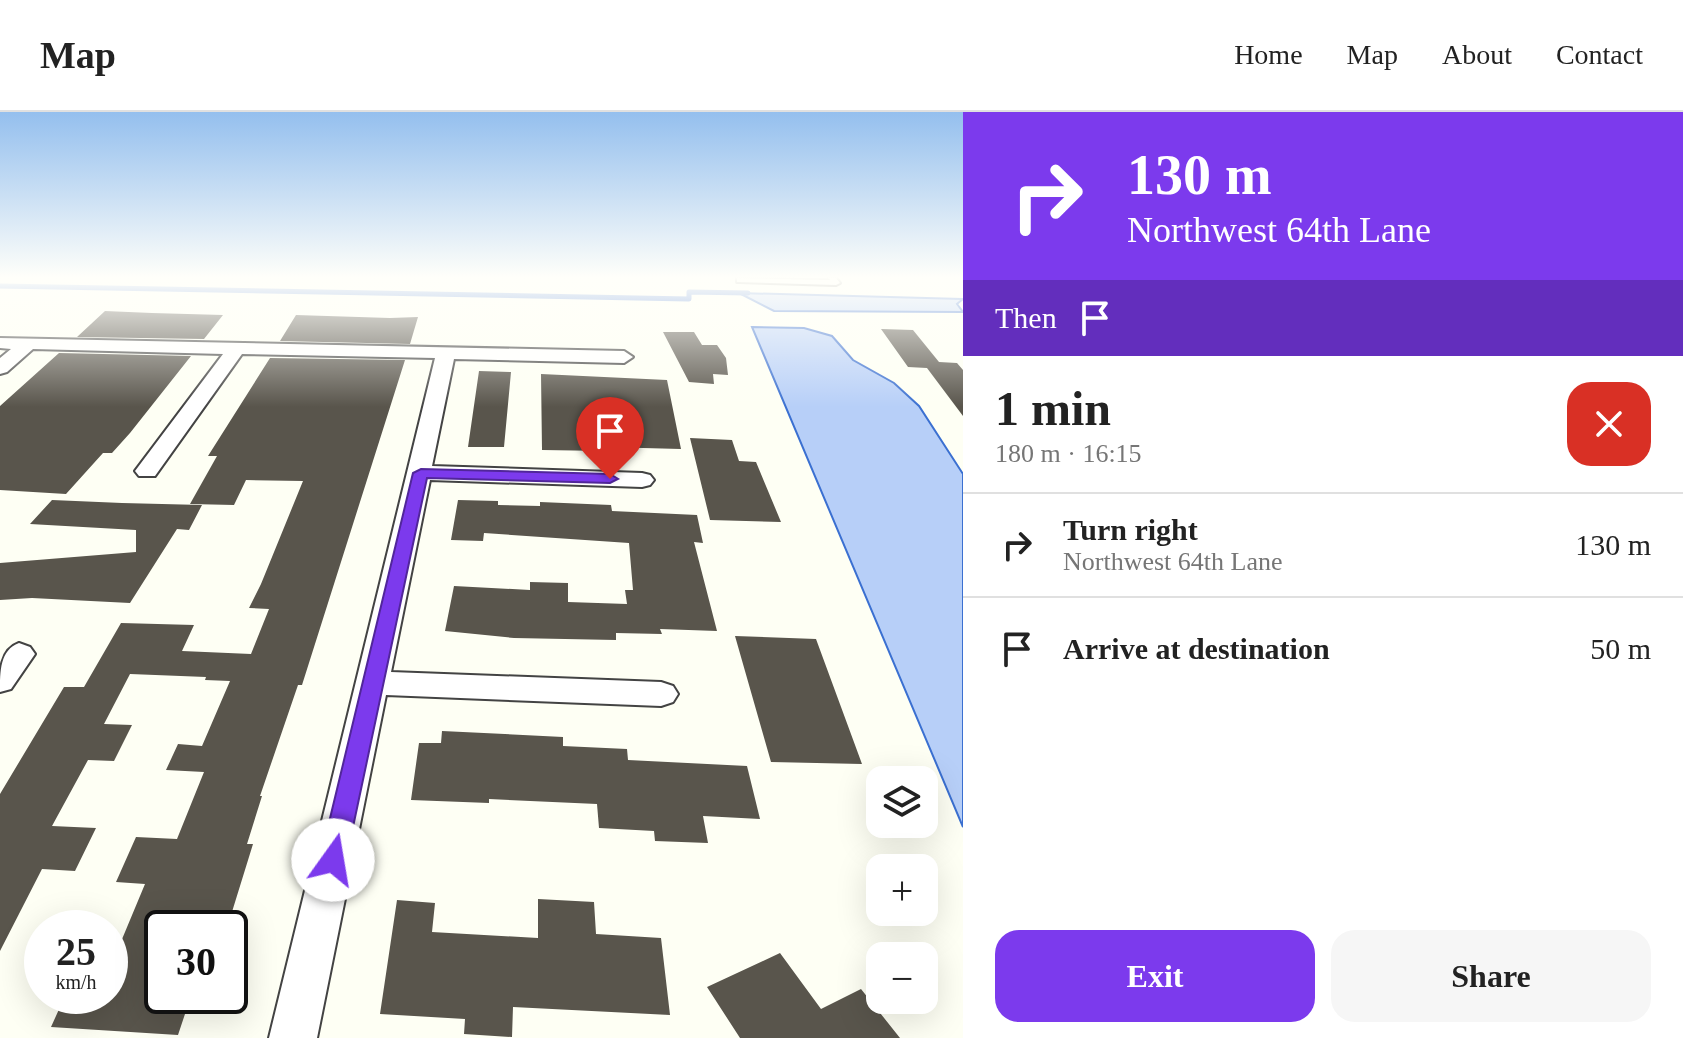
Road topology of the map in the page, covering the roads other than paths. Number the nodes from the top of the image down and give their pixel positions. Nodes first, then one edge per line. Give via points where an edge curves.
1 (0, 343) edge
2 (28, 344) junction
3 (237, 348) junction
4 (446, 353) junction
5 (624, 357) dead end
6 (0, 368) edge
7 (147, 471) dead end
8 (421, 473) junction
9 (642, 480) dead end
10 (19, 654) dead end
11 (0, 681) edge
12 (373, 683) junction
13 (661, 694) dead end
14 (293, 1038) edge

1 - 2 street
2 - 3 street
2 - 6 street
3 - 4 street
3 - 7 street
4 - 5 street
4 - 8 street
8 - 9 street
8 - 12 street
10 - 11 street
12 - 13 street
12 - 14 street

